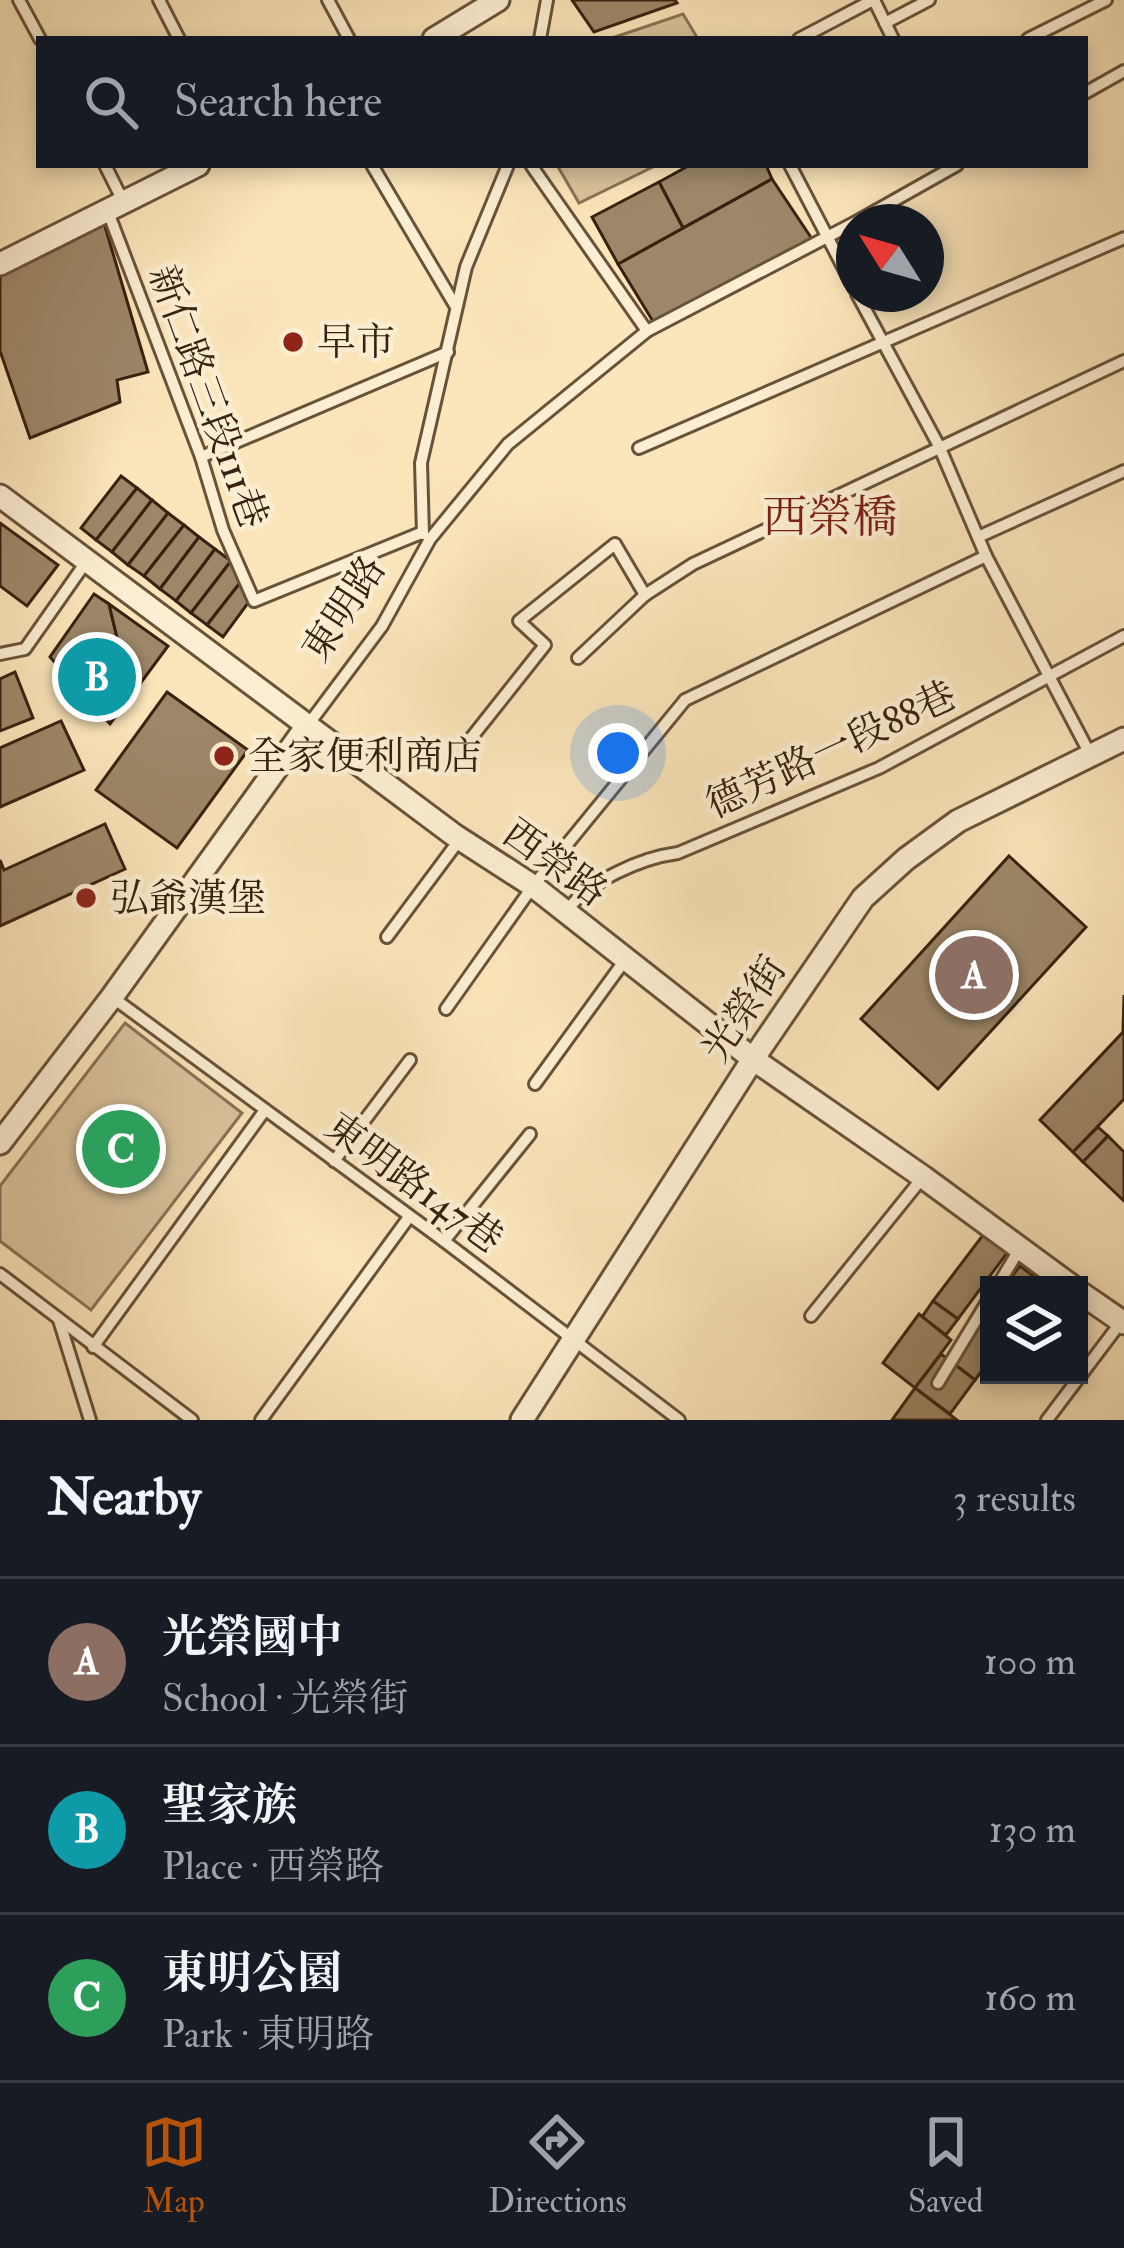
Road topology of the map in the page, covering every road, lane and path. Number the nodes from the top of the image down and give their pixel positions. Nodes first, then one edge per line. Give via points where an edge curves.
1 (19, 0) edge
2 (159, 0) edge
3 (328, 0) edge
4 (498, 0) edge
5 (547, 0) edge
6 (874, 0) edge
7 (929, 0) edge
8 (1106, 0) edge
9 (885, 23) junction
10 (38, 36) edge
11 (177, 36) edge
12 (347, 36) edge
13 (439, 36) edge
14 (541, 36) edge
15 (805, 36) edge
16 (892, 36) edge
17 (1034, 36) edge
18 (1124, 71) edge
19 (1088, 91) edge
20 (106, 168) edge
21 (192, 168) edge
22 (374, 168) edge
23 (507, 168) edge
24 (533, 168) edge
25 (792, 168) edge
26 (952, 168) edge
27 (887, 204) edge
28 (116, 207) junction
29 (836, 233) edge
30 (828, 237) junction
31 (1124, 238) edge
32 (836, 252) edge
33 (0, 264) edge
34 (457, 308) junction
35 (866, 312) edge
36 (646, 331) junction
37 (882, 344) junction
38 (448, 352) junction
39 (1124, 361) edge
40 (940, 446) junction
41 (639, 448) dead end
42 (201, 457) junction
43 (1124, 471) edge
44 (0, 496) edge
45 (426, 536) junction
46 (978, 537) junction
47 (986, 556) junction
48 (86, 562) junction
49 (645, 595) junction
50 (1124, 636) edge
51 (0, 654) edge
52 (578, 658) dead end
53 (1049, 676) junction
54 (307, 726) junction
55 (1124, 739) edge
56 (468, 742) dead end
57 (1091, 756) junction
58 (460, 839) junction
59 (532, 886) junction
60 (564, 913) junction
61 (387, 937) dead end
62 (625, 960) junction
63 (112, 997) junction
64 (446, 1009) dead end
65 (753, 1059) junction
66 (410, 1060) dead end
67 (535, 1084) dead end
68 (265, 1110) junction
69 (9, 1121) edge
70 (530, 1134) dead end
71 (0, 1143) edge
72 (334, 1161) junction
73 (923, 1177) junction
74 (409, 1217) junction
75 (444, 1241) junction
76 (1019, 1250) junction
77 (0, 1274) edge
78 (1003, 1276) edge
79 (1057, 1276) edge
80 (1088, 1298) edge
81 (980, 1314) edge
82 (812, 1316) dead end
83 (58, 1320) junction
84 (1123, 1322) edge
85 (572, 1339) junction
86 (93, 1347) junction
87 (938, 1383) dead end
88 (90, 1420) edge
89 (192, 1420) edge
90 (261, 1420) edge
91 (522, 1420) edge
92 (679, 1420) edge
93 (1047, 1420) edge

1 - 10 lane
2 - 11 lane
3 - 12 lane
4 - 13 street
5 - 14 lane
6 - 9 lane
6 - 15 lane
7 - 9 lane
8 - 17 lane
9 - 16 lane
18 - 19 lane
20 - 28 lane, 新仁路三段111巷
21 - 28 street
22 - 34 lane
23 - 34 lane
24 - 36 lane
25 - 30 lane
26 - 27 lane, 東明路
28 - 33 street
28 - 42 lane, 新仁路三段111巷
29 - 30 lane, 東明路
30 - 32 lane
30 - 36 lane, 東明路
31 - 37 lane
34 - 38 lane
35 - 37 lane
36 - 45 lane, 東明路 via 508,444
37 - 40 lane
37 - 41 lane
38 - 42 lane
38 - 45 lane via 422,464
39 - 40 lane
40 - 46 lane
40 - 49 lane via 693,564
42 - 45 lane, 新仁路三段111巷 via 254,601
43 - 46 lane
44 - 48 street, 西榮路
45 - 54 lane, 東明路 via 382,626
46 - 47 lane
47 - 53 lane
47 - 59 lane via 686,700
48 - 51 lane via 25,649
48 - 54 street, 西榮路
49 - 52 lane
49 - 56 lane via 615,544 519,621 545,646
50 - 53 lane, 德芳路一段88巷
53 - 57 lane
53 - 60 lane, 德芳路一段88巷 via 879,768 618,874 580,893
54 - 58 street, 西榮路
54 - 63 street, 東明路
55 - 57 street, 光榮街
57 - 65 street, 光榮街 via 958,821 906,859 863,898
58 - 59 street, 西榮路
58 - 61 lane
59 - 60 street, 西榮路
59 - 64 lane
60 - 62 street, 西榮路
62 - 65 street, 西榮路
62 - 67 lane
63 - 68 lane, 東明路147巷
63 - 69 street, 東明路 via 20,1120
65 - 73 street, 西榮路
65 - 85 street, 光榮街
66 - 72 lane
68 - 72 lane, 東明路147巷
68 - 86 lane
69 - 71 street, 東明路
70 - 75 lane
72 - 74 lane, 東明路147巷
73 - 76 street, 西榮路
73 - 82 lane
74 - 75 lane, 東明路147巷
74 - 90 lane
75 - 85 lane, 東明路147巷
76 - 78 lane
76 - 79 street, 西榮路
77 - 83 lane
80 - 84 street
81 - 87 lane
83 - 86 lane
83 - 88 lane
84 - 93 lane
85 - 91 street, 光榮街
85 - 92 lane, 東明路147巷
86 - 89 lane

